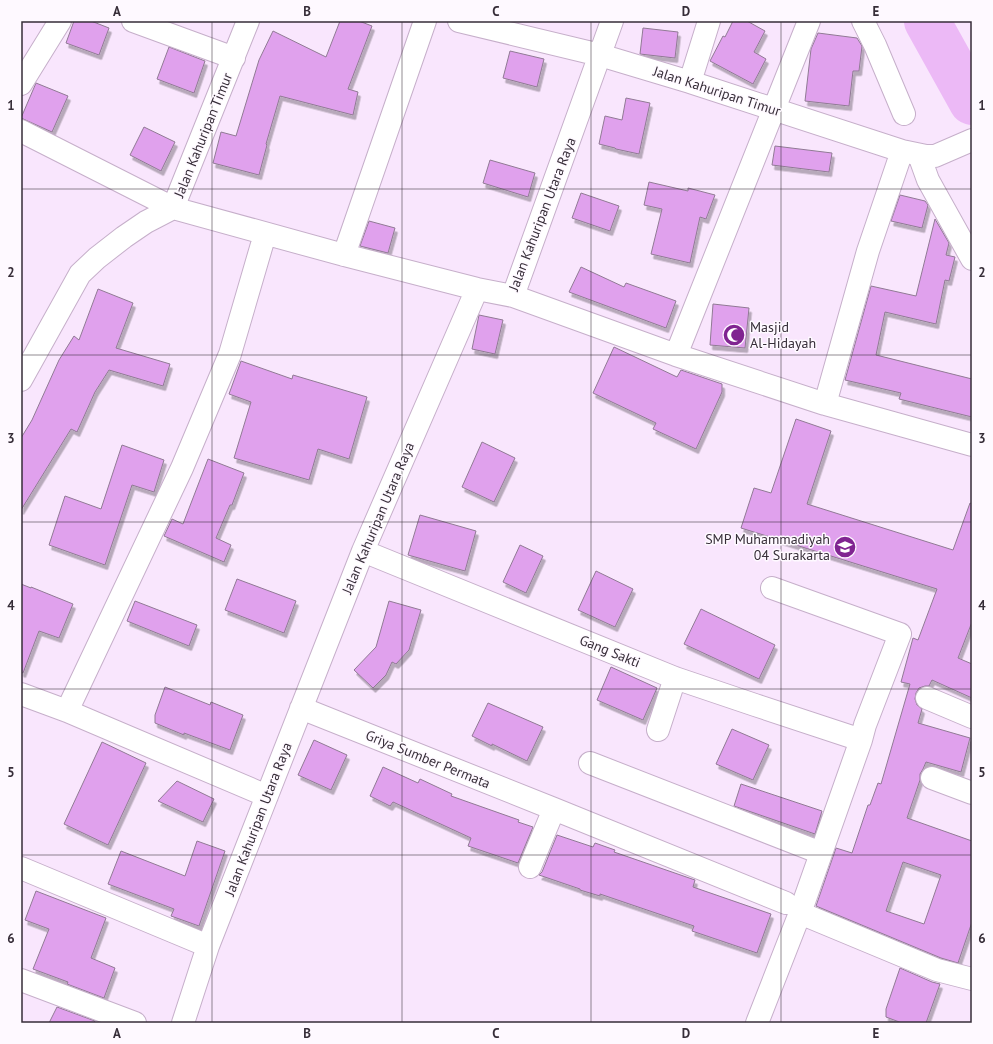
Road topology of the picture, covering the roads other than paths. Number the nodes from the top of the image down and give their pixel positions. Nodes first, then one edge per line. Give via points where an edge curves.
1 (60, 21) edge
2 (133, 21) edge
3 (248, 21) edge
4 (424, 21) edge
5 (459, 21) edge
6 (612, 21) edge
7 (709, 21) edge
8 (809, 21) edge
9 (863, 21) edge
10 (600, 55) junction
11 (234, 58) junction
12 (690, 82) junction
13 (21, 84) edge
14 (774, 109) junction
15 (904, 114) dead end
16 (21, 131) edge
17 (972, 140) edge
18 (919, 154) junction
19 (173, 208) junction
20 (265, 234) junction
21 (344, 255) junction
22 (972, 259) edge
23 (476, 289) junction
24 (513, 296) junction
25 (676, 355) junction
26 (21, 380) edge
27 (825, 404) junction
28 (972, 445) edge
29 (363, 551) junction
30 (772, 588) dead end
31 (675, 678) junction
32 (21, 694) edge
33 (927, 698) dead end
34 (301, 708) junction
35 (68, 712) junction
36 (972, 717) edge
37 (658, 730) dead end
38 (861, 740) junction
39 (590, 763) dead end
40 (932, 778) dead end
41 (972, 793) edge
42 (267, 796) junction
43 (554, 809) junction
44 (821, 853) junction
45 (530, 867) dead end
46 (21, 868) edge
47 (793, 908) junction
48 (208, 946) junction
49 (972, 979) edge
50 (21, 980) edge
51 (135, 1023) edge
52 (183, 1023) edge
53 (757, 1023) edge

1 - 13 street
2 - 11 street
3 - 11 street, Jalan Kahuripan Timur
4 - 21 street
5 - 10 street, Jalan Kahuripan Timur
6 - 10 street, Jalan Kahuripan Utara Raya
7 - 12 street
8 - 14 street
9 - 15 street
10 - 12 street, Jalan Kahuripan Timur
10 - 24 street, Jalan Kahuripan Utara Raya
11 - 19 street, Jalan Kahuripan Timur
12 - 14 street, Jalan Kahuripan Timur
14 - 18 street, Jalan Kahuripan Timur
14 - 25 street
16 - 19 street
17 - 18 street
18 - 22 street via 928,180
18 - 27 street via 868,251
19 - 20 street
19 - 26 street, Jalan Kahuripan Timur via 124,237 80,274
20 - 21 street
20 - 35 street via 230,354 182,468
21 - 23 street
23 - 24 street, Jalan Kahuripan Utara Raya
23 - 29 street, Jalan Kahuripan Utara Raya
24 - 25 street
25 - 27 street
27 - 28 street
29 - 31 street, Gang Sakti
29 - 34 street, Jalan Kahuripan Utara Raya
30 - 38 street via 900,634
31 - 37 street
31 - 38 street, Gang Sakti
32 - 35 street
33 - 36 street
34 - 42 street, Jalan Kahuripan Utara Raya
34 - 43 street, Griya Sumber Permata
35 - 42 street
38 - 44 street
39 - 44 street
40 - 41 street
42 - 48 street, Jalan Kahuripan Utara Raya
43 - 45 street
43 - 47 street, Griya Sumber Permata
44 - 47 street
46 - 48 street
47 - 49 street, Griya Sumber Permata via 937,970
47 - 53 street
48 - 52 street, Jalan Kahuripan Utara Raya
50 - 51 street

